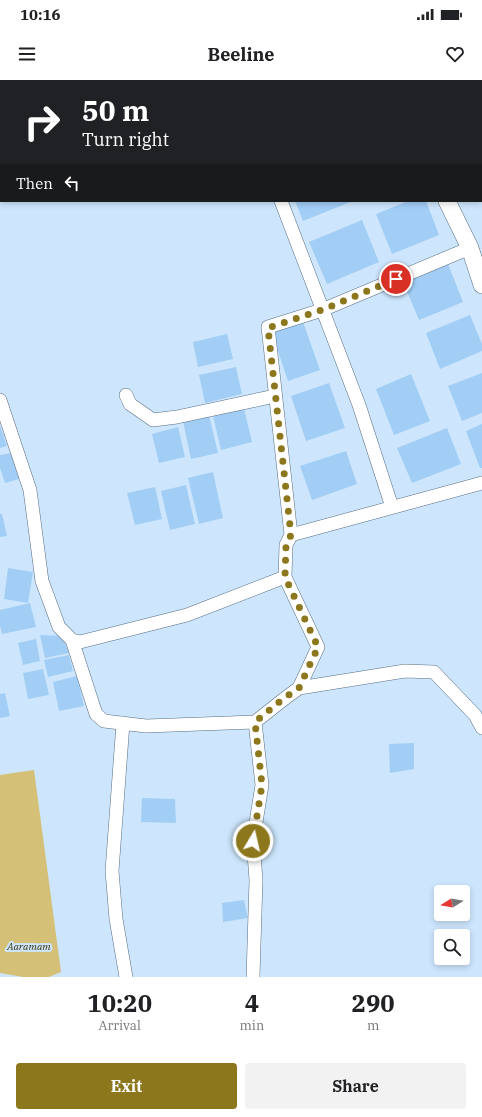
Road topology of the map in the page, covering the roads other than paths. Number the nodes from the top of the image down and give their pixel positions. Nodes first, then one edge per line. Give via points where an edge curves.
1 (281, 202) edge
2 (447, 202) edge
3 (470, 248) junction
4 (482, 285) edge
5 (322, 310) junction
6 (126, 395) dead end
7 (275, 396) junction
8 (0, 400) edge
9 (482, 483) edge
10 (392, 507) junction
11 (291, 535) junction
12 (285, 577) junction
13 (72, 640) junction
14 (299, 688) junction
15 (255, 722) junction
16 (123, 723) junction
17 (482, 728) edge
18 (126, 977) edge
19 (253, 977) edge

1 - 5 street
2 - 3 street
3 - 4 street
3 - 5 street
5 - 7 street via 268,328
5 - 10 street via 359,405
6 - 7 street via 130,404 154,420
7 - 11 street
8 - 13 street via 30,490 42,581 59,627
9 - 10 street
10 - 11 street
11 - 12 street via 286,545
12 - 13 street via 187,615 80,642
12 - 14 street via 318,647
13 - 16 street via 96,714 104,722
14 - 15 street
14 - 17 street via 405,671 434,672 475,715
15 - 16 street via 146,726
15 - 19 street via 262,785 253,841 256,880
16 - 18 street via 112,871 116,919

